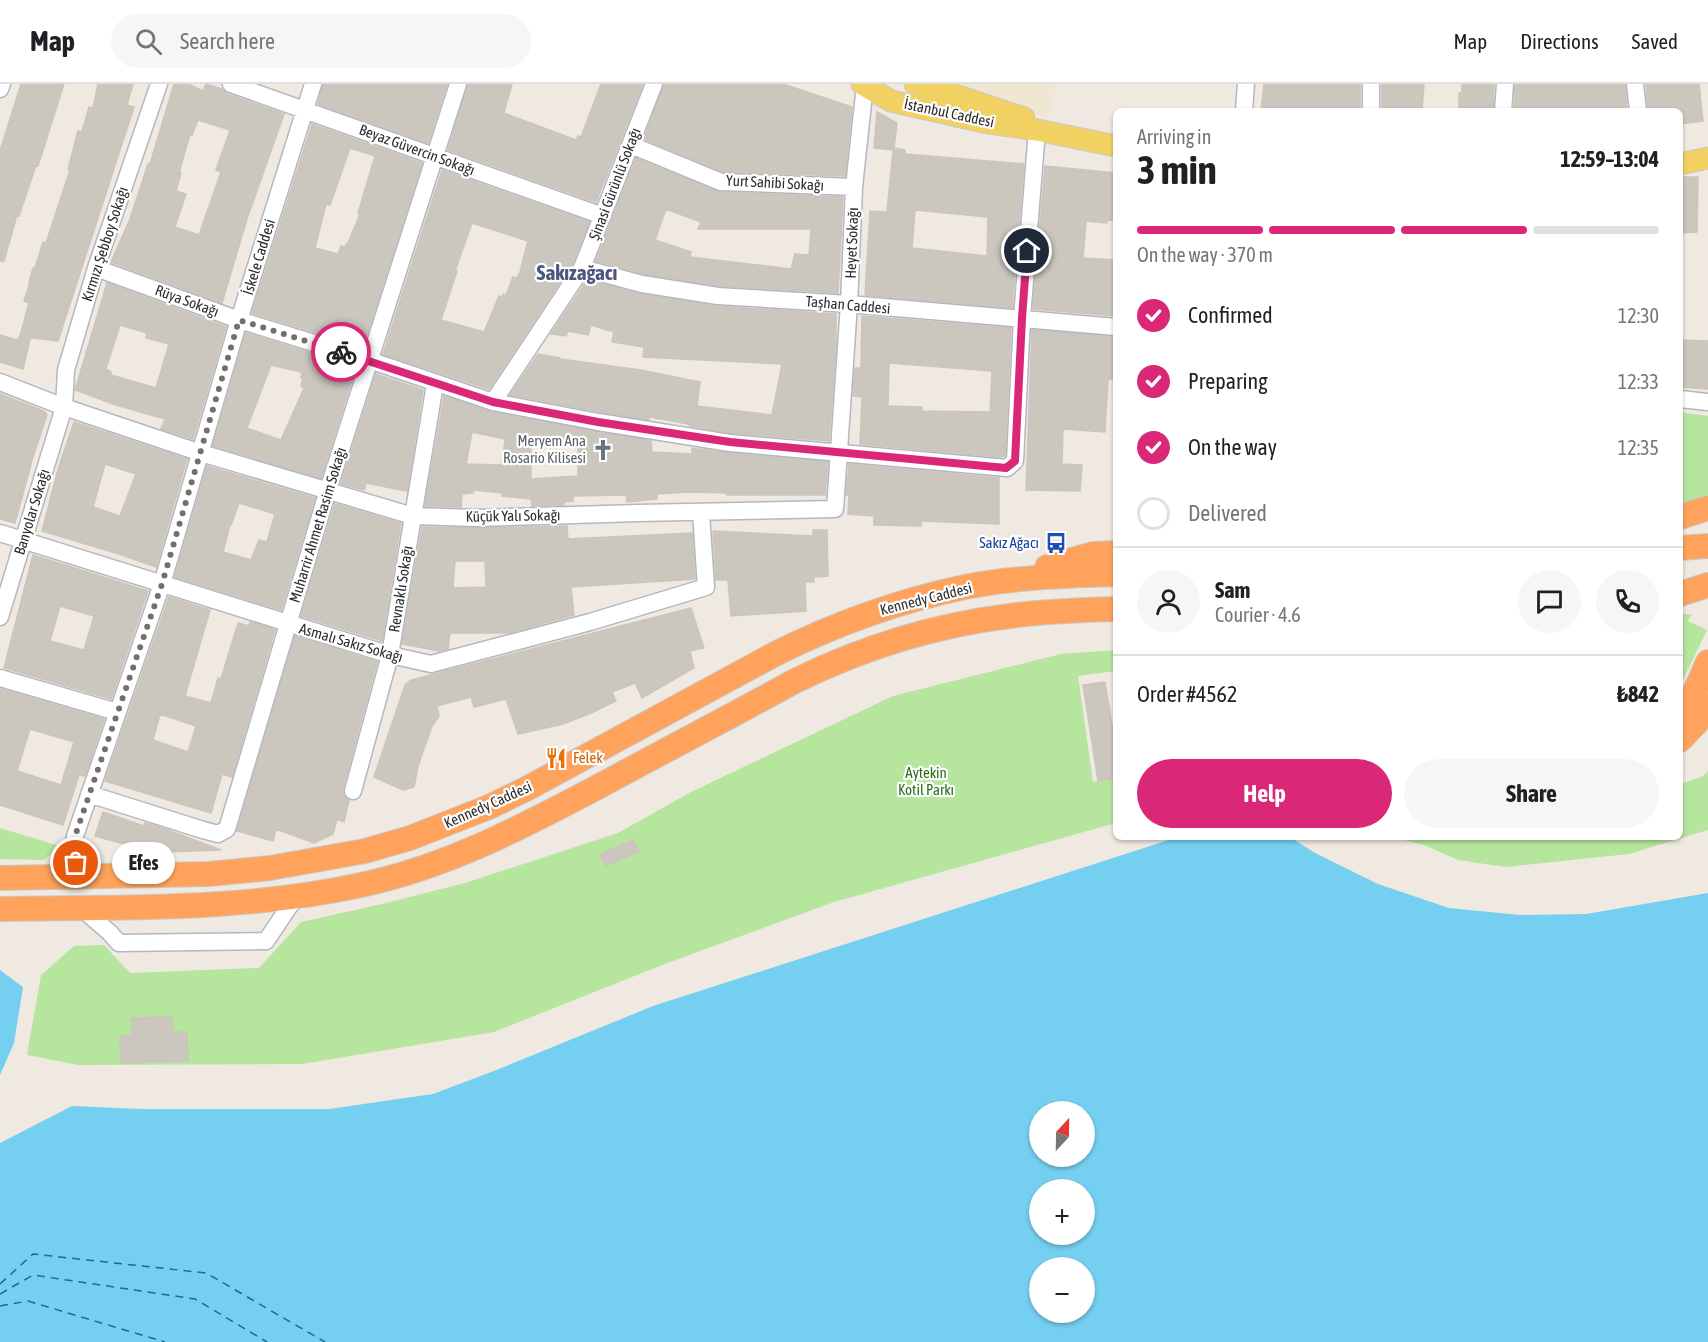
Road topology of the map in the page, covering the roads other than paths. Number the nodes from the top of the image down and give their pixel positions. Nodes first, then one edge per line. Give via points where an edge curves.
1 (2, 84) edge
2 (159, 84) edge
3 (231, 84) edge
4 (313, 84) edge
5 (458, 84) edge
6 (654, 84) edge
7 (866, 84) edge
8 (915, 84) edge
9 (1246, 84) edge
10 (1371, 84) edge
11 (1505, 84) edge
12 (1635, 84) edge
13 (0, 89) edge
14 (1244, 108) edge
15 (1371, 108) edge
16 (1503, 108) edge
17 (1638, 108) edge
18 (304, 110) junction
19 (1037, 130) junction
20 (630, 145) junction
21 (1113, 145) edge
22 (434, 156) junction
23 (1708, 158) edge
24 (1683, 163) edge
25 (854, 187) junction
26 (603, 216) junction
27 (96, 268) junction
28 (582, 268) junction
29 (849, 304) junction
30 (1022, 318) junction
31 (239, 320) junction
32 (1113, 327) edge
33 (369, 360) junction
34 (0, 382) edge
35 (435, 384) junction
36 (1683, 399) edge
37 (493, 402) junction
38 (1708, 402) edge
39 (64, 407) junction
40 (201, 453) junction
41 (840, 453) junction
42 (328, 490) junction
43 (1708, 508) edge
44 (836, 509) joint
45 (701, 513) junction
46 (413, 516) junction
47 (1683, 516) edge
48 (1708, 527) edge
49 (1683, 528) edge
50 (0, 533) edge
51 (23, 539) junction
52 (1708, 546) edge
53 (1683, 548) edge
54 (1113, 553) edge
55 (1113, 574) edge
56 (1011, 581) junction
57 (1683, 583) edge
58 (1708, 583) edge
59 (162, 584) junction
60 (1683, 593) edge
61 (1113, 609) edge
62 (0, 617) edge
63 (287, 624) junction
64 (390, 655) junction
65 (1708, 662) edge
66 (0, 678) edge
67 (1694, 706) edge
68 (117, 712) junction
69 (1683, 737) edge
70 (353, 791) dead end
71 (89, 794) junction
72 (0, 866) edge
73 (77, 877) junction
74 (0, 878) edge
75 (295, 898) junction
76 (80, 907) junction
77 (0, 909) edge

1 - 13 street
2 - 27 street, Kırmızı Şebboy Sokağı
3 - 18 street, Beyaz Güvercin Sokağı
4 - 18 street, İskele Caddesi
5 - 22 street, Muharrir Ahmet Rasim Sokağı
6 - 20 street, Şinasi Gürünlü Sokağı
7 - 19 main road, İstanbul Caddesi via 891,101
7 - 25 street, Heyet Sokağı
8 - 19 main road, İstanbul Caddesi via 1030,120
9 - 14 street
10 - 15 street
11 - 16 street
12 - 17 street
18 - 22 street, Beyaz Güvercin Sokağı
18 - 31 street, İskele Caddesi
19 - 21 main road, İstanbul Caddesi
19 - 30 street
20 - 25 street, Yurt Sahibi Sokağı via 721,182
20 - 26 street, Şinasi Gürünlü Sokağı
22 - 26 street, Beyaz Güvercin Sokağı
22 - 33 street, Muharrir Ahmet Rasim Sokağı
23 - 24 main road
25 - 29 street, Heyet Sokağı
26 - 28 street, Şinasi Gürünlü Sokağı
27 - 31 street, Rüya Sokağı
27 - 39 street, Kırmızı Şebboy Sokağı via 66,370
28 - 29 street, Taşhan Caddesi via 642,284 718,296
28 - 37 street, Şinasi Gürünlü Sokağı
29 - 30 street, Taşhan Caddesi
29 - 41 street, Heyet Sokağı
30 - 32 street, Taşhan Caddesi
30 - 41 street, Rüya Sokağı via 1015,461 1006,468
31 - 33 street, Rüya Sokağı
31 - 40 street, İskele Caddesi
33 - 35 street, Rüya Sokağı
33 - 42 street, Muharrir Ahmet Rasim Sokağı
34 - 39 street, Küçük Yalı Sokağı
35 - 37 street, Rüya Sokağı
35 - 46 street, Revnaklı Sokağı
36 - 38 street
37 - 41 street, Rüya Sokağı via 730,442
39 - 40 street, Küçük Yalı Sokağı
39 - 51 street, Banyolar Sokağı
40 - 42 street, Küçük Yalı Sokağı
40 - 59 street, İskele Caddesi
41 - 44 street, Heyet Sokağı
42 - 46 street, Küçük Yalı Sokağı
42 - 63 street, Muharrir Ahmet Rasim Sokağı
43 - 47 highway
44 - 45 street, Küçük Yalı Sokağı
45 - 46 street, Küçük Yalı Sokağı
45 - 64 street, Asmalı Sakız Sokağı via 706,587 430,664
46 - 64 street, Revnaklı Sokağı
48 - 49 highway
50 - 51 street, Asmalı Sakız Sokağı
51 - 59 street, Asmalı Sakız Sokağı
51 - 62 street, Banyolar Sokağı
52 - 53 highway
54 - 56 highway via 1093,554
55 - 56 highway, Kennedy Caddesi
56 - 73 highway, Kennedy Caddesi via 906,602 807,639 526,789 410,838 270,868 209,874
57 - 58 highway
58 - 60 highway
59 - 63 street, Asmalı Sakız Sokağı
59 - 68 street, İskele Caddesi
61 - 75 highway via 1010,616 956,625 846,658 795,681 497,840 409,873
63 - 64 street, Asmalı Sakız Sokağı
63 - 71 street, Muharrir Ahmet Rasim Sokağı via 227,829 218,834
64 - 70 street, Revnaklı Sokağı
65 - 67 highway
66 - 68 street
67 - 69 highway via 1702,717
68 - 71 street, İskele Caddesi
71 - 73 street, İskele Caddesi via 75,836
72 - 73 street
73 - 74 highway, Kennedy Caddesi
75 - 76 highway via 236,904
75 - 76 street via 266,941 119,943
76 - 77 highway

